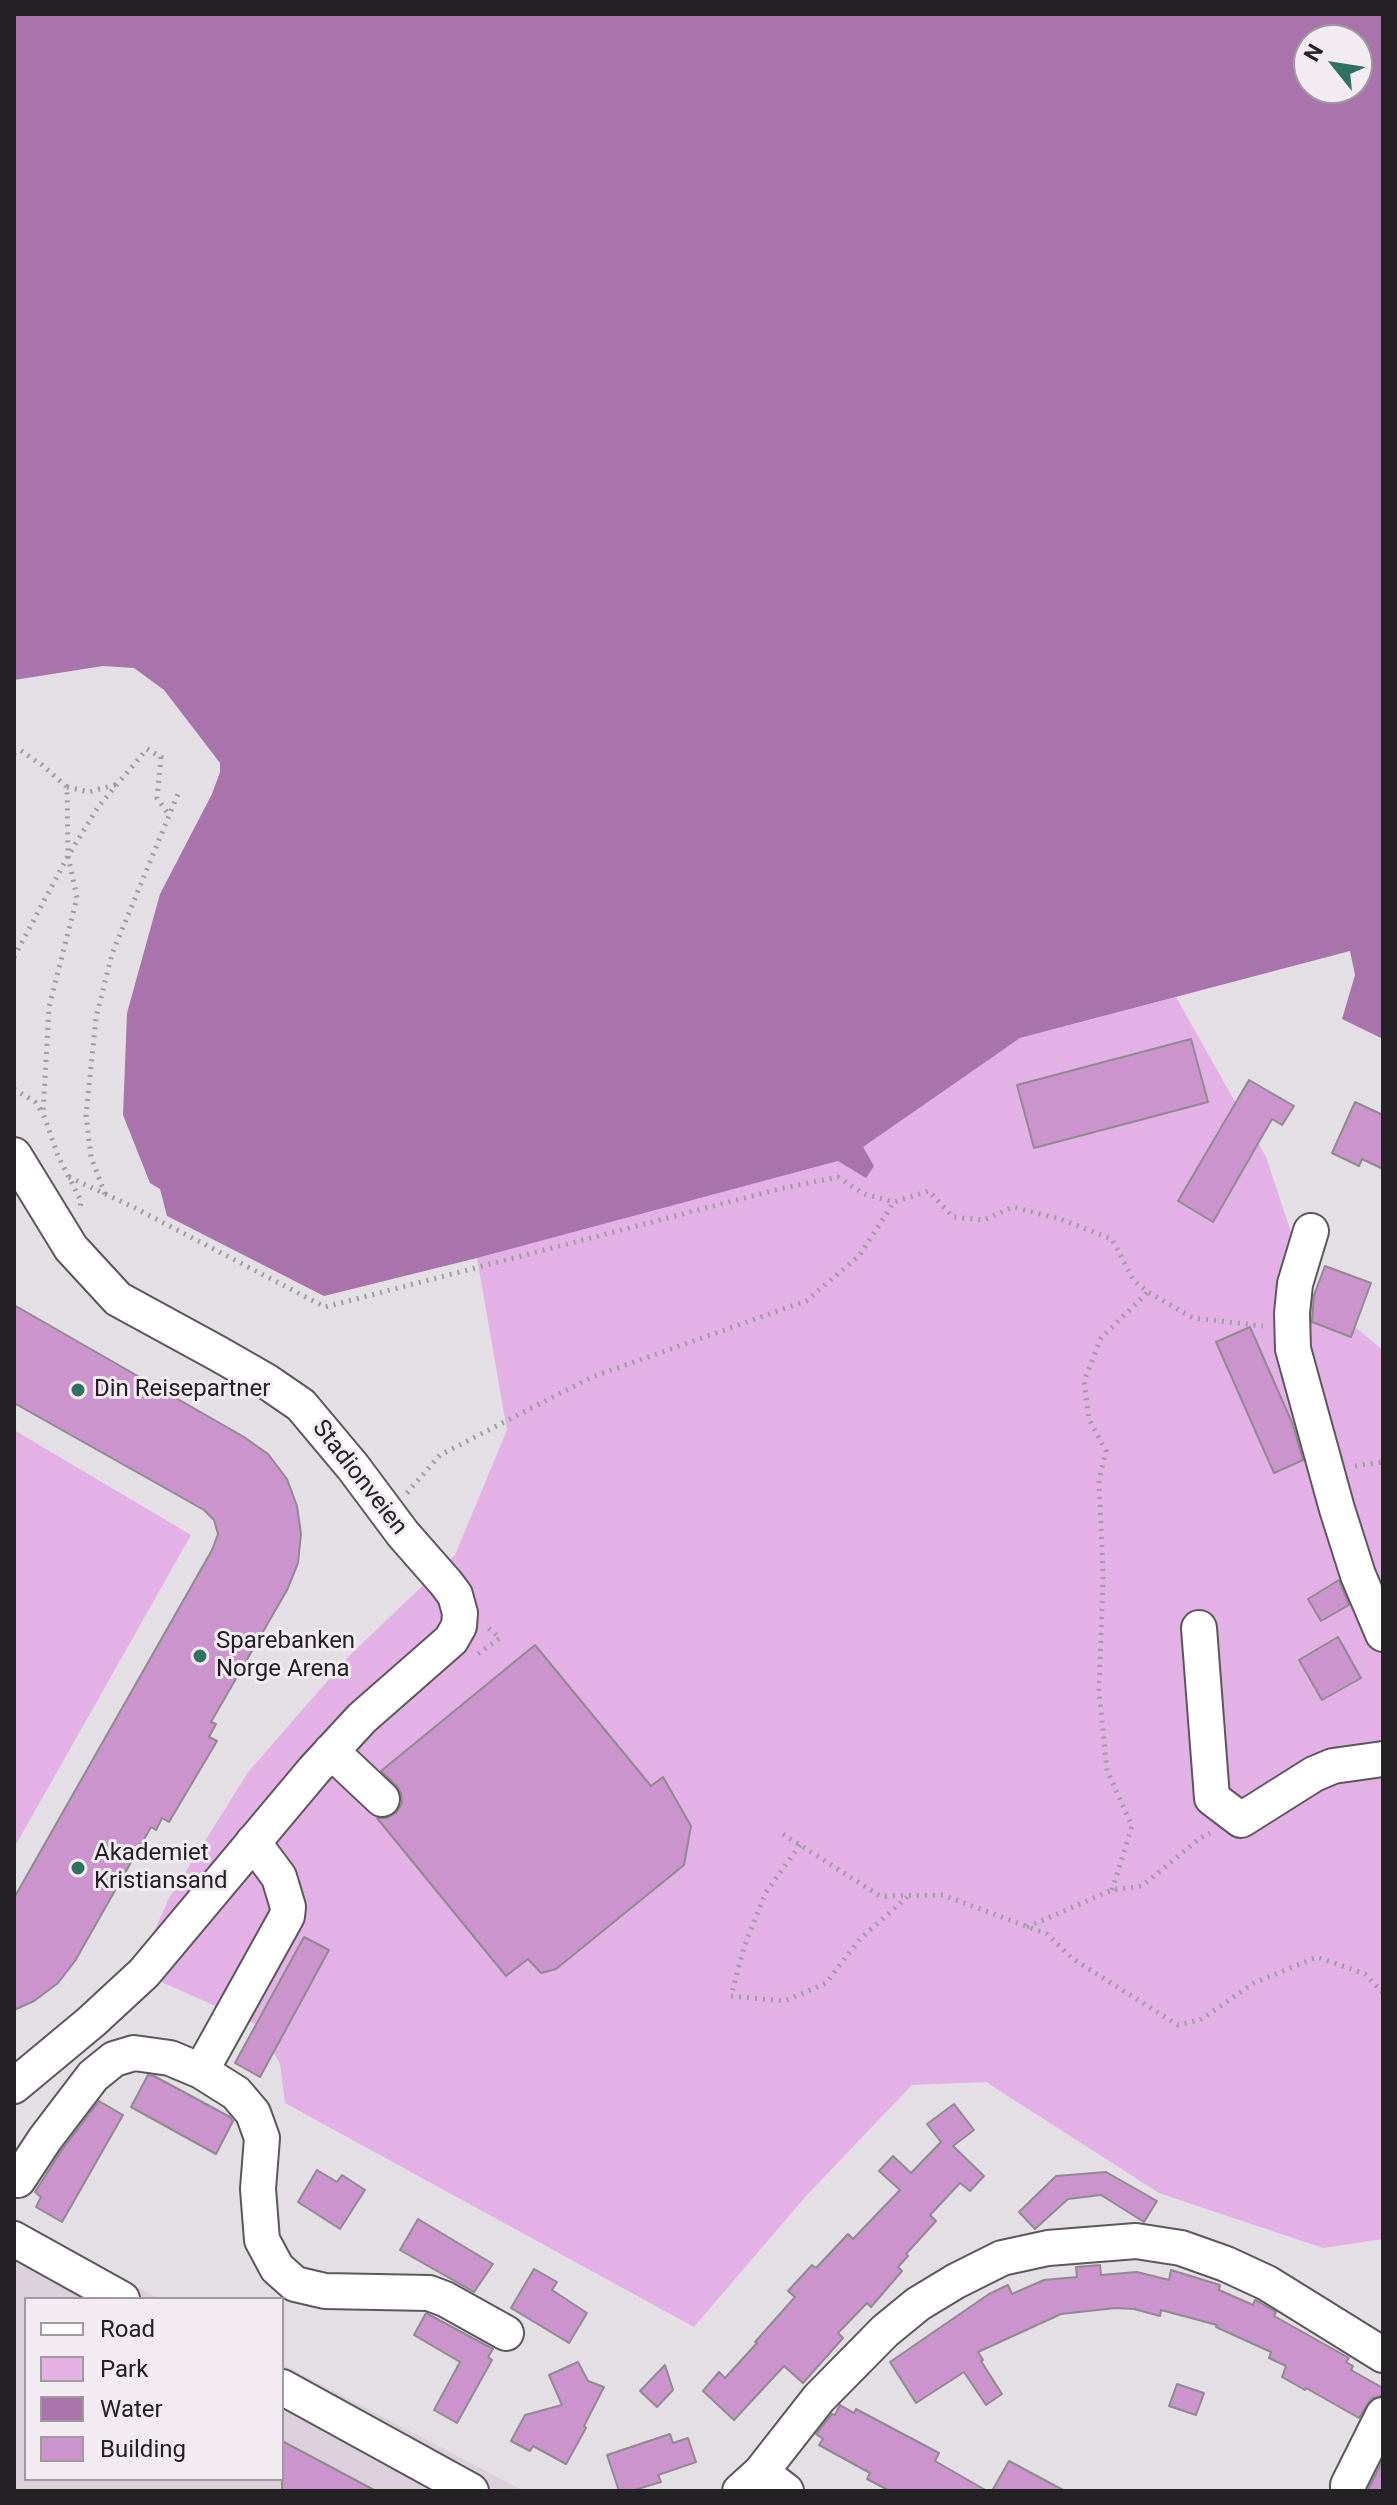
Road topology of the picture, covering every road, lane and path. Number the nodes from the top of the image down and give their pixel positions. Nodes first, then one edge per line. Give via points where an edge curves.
1 (14, 753) edge
2 (119, 784) junction
3 (67, 787) junction
4 (180, 789) dead end
5 (169, 815) junction
6 (68, 856) junction
7 (14, 957) edge
8 (14, 1089) edge
9 (43, 1113) junction
10 (14, 1155) edge
11 (69, 1177) junction
12 (106, 1195) junction
13 (894, 1202) junction
14 (1311, 1231) dead end
15 (71, 1248) junction
16 (1148, 1292) junction
17 (1292, 1326) junction
18 (388, 1514) junction
19 (1381, 1624) edge
20 (1199, 1628) dead end
21 (331, 1751) junction
22 (1383, 1759) edge
23 (382, 1799) dead end
24 (1241, 1820) junction
25 (783, 1834) dead end
26 (253, 1842) junction
27 (800, 1845) junction
28 (1112, 1890) junction
29 (908, 1896) junction
30 (1027, 1927) junction
31 (1383, 1993) edge
32 (201, 2071) junction
33 (14, 2086) edge
34 (18, 2180) dead end
35 (14, 2239) edge
36 (118, 2297) edge
37 (506, 2333) dead end
38 (1383, 2355) edge
39 (284, 2388) edge
40 (1383, 2415) edge
41 (762, 2485) edge
42 (471, 2491) edge
43 (1348, 2491) edge

1 - 3 path via 20,750
2 - 3 path via 89,792
2 - 5 path via 147,749 161,757 157,798
2 - 6 path
3 - 6 path
4 - 5 path
5 - 12 path via 112,954 96,1018 86,1115 91,1157
6 - 7 path
6 - 9 path via 77,898 49,1007
8 - 9 path
9 - 11 path
10 - 15 street, Stadionveien
11 - 12 path
11 - 15 path via 81,1201
12 - 13 path via 325,1307 838,1177 864,1194
13 - 16 path via 929,1191 953,1217 984,1220 1013,1207 1060,1219 1112,1239 1134,1281
13 - 18 path via 859,1256 806,1301 578,1384 440,1455
14 - 17 street via 1295,1284
15 - 18 street, Stadionveien via 118,1299 301,1405
16 - 17 path via 1193,1318
16 - 28 path via 1101,1338 1084,1381 1089,1419 1106,1451 1099,1480 1099,1691 1107,1770 1132,1826
17 - 19 street via 1293,1349 1337,1509
18 - 21 street, Stadionveien via 455,1595 459,1626 451,1640
20 - 24 street via 1212,1798
21 - 23 street
21 - 26 street, Stadionveien
22 - 24 street via 1314,1774
24 - 28 path via 1200,1838 1142,1886
25 - 27 path
26 - 32 street via 279,1877 287,1916
26 - 33 street, Stadionveien via 135,1982
27 - 29 path via 880,1896
27 - 29 path via 766,1892 731,1996 785,2001 826,1983 860,1939
28 - 30 path
29 - 30 path via 943,1895
30 - 31 path via 1047,1934 1073,1959 1178,2025 1200,2020 1254,1983 1317,1957 1365,1974
32 - 34 street via 155,2054 114,2059 93,2076
32 - 37 street via 236,2093 253,2113 262,2138 262,2240 277,2268 295,2284 325,2291 429,2293
35 - 36 street
38 - 41 street via 1294,2299 1181,2248 1136,2241 1048,2248 1002,2258 956,2281 885,2331 819,2398
39 - 42 street
40 - 43 street

